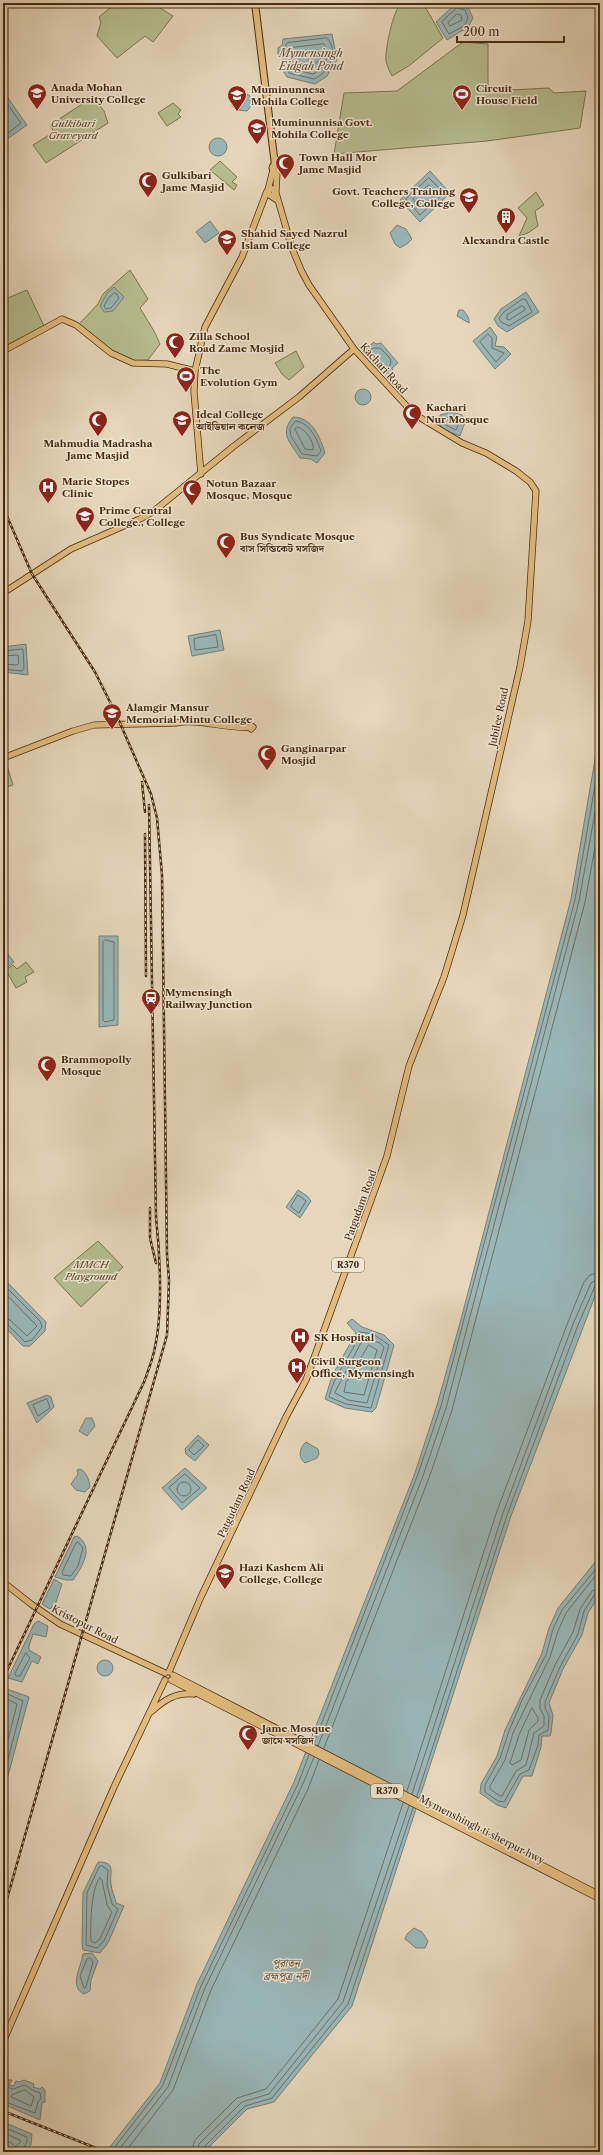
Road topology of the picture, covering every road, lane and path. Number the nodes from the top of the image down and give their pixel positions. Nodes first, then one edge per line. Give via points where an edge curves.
1 (255, 3) edge
2 (275, 169) joint
3 (272, 193) junction
4 (354, 349) junction
5 (3, 351) edge
6 (195, 371) junction
7 (200, 474) junction
8 (536, 491) joint
9 (3, 593) edge
10 (249, 727) dead end
11 (3, 758) edge
12 (454, 943) joint
13 (3, 1582) edge
14 (169, 1676) junction
15 (198, 1694) junction
16 (147, 1717) junction
17 (250, 1717) junction
18 (527, 1860) junction
19 (600, 1895) edge
20 (600, 1899) edge
21 (3, 2042) edge

1 - 2 highway
2 - 3 main road, Kachari Road
3 - 4 main road, Kachari Road via 279,202 301,270
3 - 6 main road via 263,202 242,257 205,327
4 - 7 main road via 299,397
4 - 8 main road, Kachari Road via 414,414 516,471 530,482
5 - 6 main road via 62,319 76,325 111,353 133,363 167,364
6 - 7 main road via 194,392
7 - 9 main road via 154,511 71,549
8 - 12 main road, Jubilee Road via 528,621 520,667 463,915
10 - 11 main road via 232,728 184,722 94,725
12 - 14 main road, Patgudam Road / R370 via 444,977 410,1066 387,1156 306,1380 286,1417
13 - 14 main road, Kristopur Road via 60,1624
14 - 15 main road, Kristopur Road
14 - 16 main road, Patgudam Road
14 - 17 main road, Kristopur Road
15 - 16 main road via 185,1693 171,1697
15 - 17 main road, Kristopur Road
16 - 21 main road, Patgudam Road via 114,1786
17 - 18 main road, Mymenshingh ti sherpur hwy
18 - 19 main road, Mymenshingh ti sherpur hwy
18 - 20 main road, Mymenshingh ti sherpur hwy

